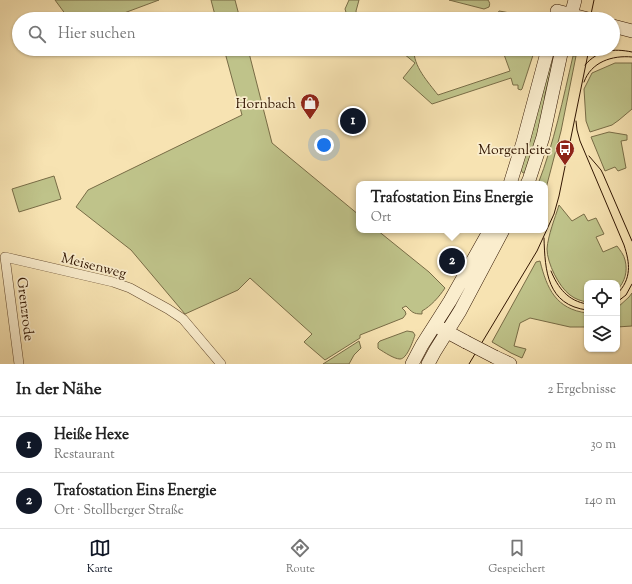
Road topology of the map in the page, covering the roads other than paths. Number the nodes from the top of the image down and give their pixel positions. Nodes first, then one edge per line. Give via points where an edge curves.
1 (575, 0) edge
2 (571, 12) edge
3 (620, 28) edge
4 (632, 31) edge
5 (546, 56) edge
6 (560, 56) edge
7 (511, 181) edge
8 (528, 181) edge
9 (488, 233) edge
10 (501, 233) edge
11 (5, 257) joint
12 (435, 325) junction
13 (447, 331) junction
14 (19, 364) edge
15 (221, 364) edge
16 (412, 364) edge
17 (428, 364) edge
18 (510, 364) edge

1 - 2 main road
3 - 4 main road
5 - 7 main road
6 - 8 main road via 543,137
9 - 12 main road
10 - 13 main road
11 - 14 street, Grenzrode
11 - 15 street, Meisenweg via 130,288 183,319
12 - 13 main road
12 - 16 main road
13 - 17 main road
13 - 18 main road, bridge

